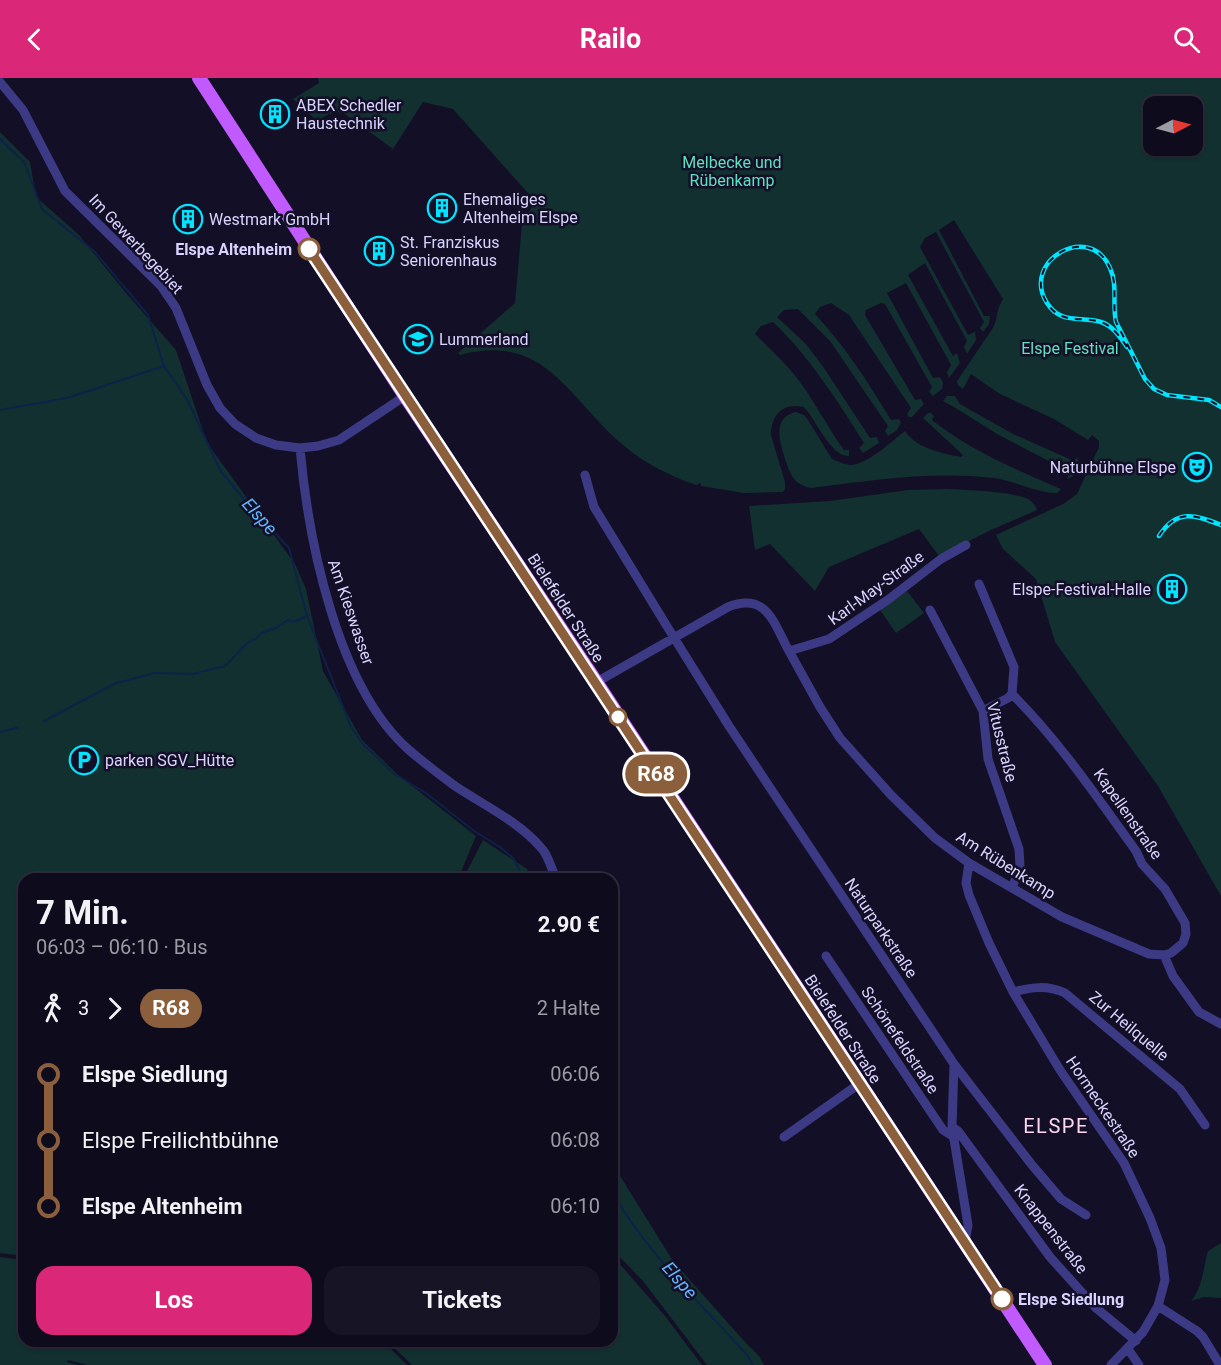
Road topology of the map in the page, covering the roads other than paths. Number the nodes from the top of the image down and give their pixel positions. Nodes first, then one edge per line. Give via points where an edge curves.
1 (199, 78) edge
2 (0, 82) edge
3 (405, 396) junction
4 (300, 448) junction
5 (585, 475) dead end
6 (966, 545) dead end
7 (979, 584) dead end
8 (930, 610) dead end
9 (674, 638) junction
10 (789, 651) junction
11 (596, 683) junction
12 (1012, 694) junction
13 (983, 711) junction
14 (969, 863) junction
15 (554, 873) edge
16 (1012, 888) junction
17 (1164, 955) junction
18 (826, 956) dead end
19 (1013, 992) junction
20 (1221, 1024) edge
21 (954, 1065) junction
22 (859, 1084) junction
23 (1206, 1125) dead end
24 (953, 1132) junction
25 (784, 1137) dead end
26 (1086, 1215) dead end
27 (965, 1242) junction
28 (1158, 1306) junction
29 (1136, 1341) junction
30 (1128, 1349) junction
31 (1045, 1365) edge
32 (1111, 1365) edge
33 (1139, 1365) edge
34 (1220, 1365) edge

1 - 3 main road, Bielefelder Straße
2 - 4 street, Im Gewerbegebiet via 23,110 65,191 160,286 176,308 220,408 256,438
3 - 4 street, Im Gewerbegebiet via 339,440
3 - 11 main road, Bielefelder Straße
4 - 15 street, Am Kieswasser via 304,497 316,557 349,661 375,710 407,749 529,836 545,852
5 - 9 street, Naturparkstraße via 600,517
6 - 10 street, Karl-May-Straße via 829,639
7 - 12 street via 1014,667
8 - 13 street, Vitusstraße
9 - 10 street via 728,607 751,602 765,610
9 - 11 street
9 - 21 street, Naturparkstraße
10 - 14 street, Am Rübenkamp via 848,747 935,838
11 - 22 main road, Bielefelder Straße
12 - 13 street
12 - 17 street, Kapellenstraße via 1077,769 1142,864 1165,889 1185,923 1183,942
13 - 16 street, Vitusstraße via 988,759 1019,849 1020,867
14 - 16 street, Am Rübenkamp
14 - 19 street, Hormeckestraße via 969,895
16 - 17 street, Am Rübenkamp via 1062,917 1149,954
17 - 20 street via 1173,976 1199,1012
18 - 24 street, Schönefeldstraße via 943,1130
19 - 23 street, Zur Heilquelle via 1040,987 1065,993 1180,1089
19 - 28 street, Hormeckestraße via 1060,1070 1124,1163 1157,1233 1165,1280
21 - 24 street
21 - 26 street, Naturparkstraße via 1061,1198
22 - 25 street
22 - 27 main road, Bielefelder Straße
24 - 27 street via 968,1225
24 - 29 street, Knappenstraße via 958,1131 1050,1257 1096,1308
27 - 31 main road, Bielefelder Straße
28 - 29 street, Hormeckestraße
28 - 34 street via 1197,1330
29 - 30 street, Hormeckestraße
30 - 32 street, Hormeckestraße
30 - 33 street

